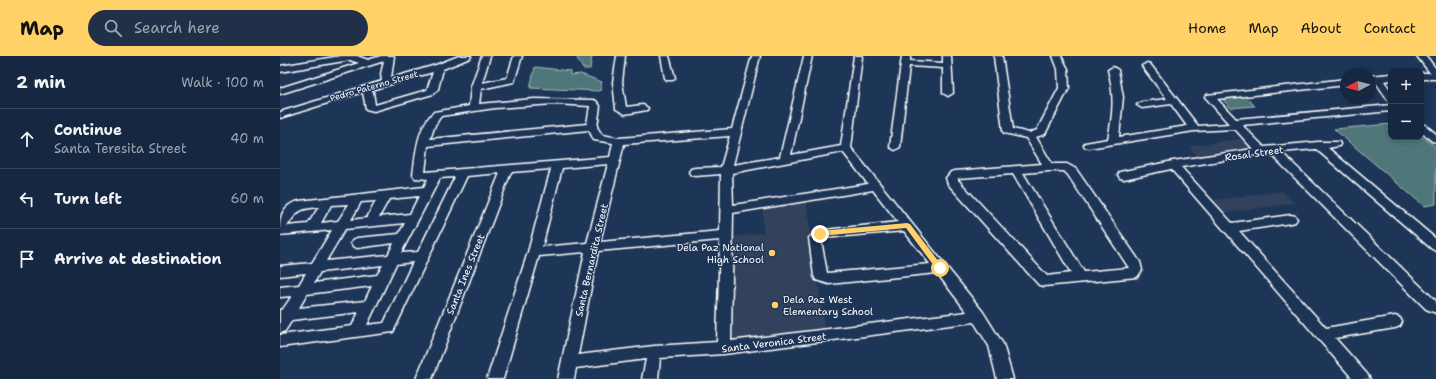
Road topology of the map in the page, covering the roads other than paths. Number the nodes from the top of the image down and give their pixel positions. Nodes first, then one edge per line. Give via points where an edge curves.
1 (390, 56) edge
2 (467, 56) edge
3 (486, 56) edge
4 (518, 56) edge
5 (621, 56) edge
6 (665, 56) edge
7 (756, 56) edge
8 (808, 56) edge
9 (858, 56) edge
10 (947, 56) edge
11 (998, 56) edge
12 (1057, 56) edge
13 (1421, 56) edge
14 (906, 59) edge
15 (368, 63) junction
16 (947, 66) junction
17 (1147, 66) dead end
18 (439, 68) junction
19 (280, 69) edge
20 (1113, 70) dead end
21 (1424, 76) edge
22 (1436, 76) edge
23 (1388, 77) edge
24 (670, 78) dead end
25 (1376, 79) edge
26 (1376, 82) edge
27 (387, 83) junction
28 (1340, 83) edge
29 (476, 87) junction
30 (280, 91) edge
31 (368, 92) dead end
32 (948, 93) dead end
33 (1388, 95) edge
34 (1174, 101) junction
35 (1142, 105) dead end
36 (474, 107) junction
37 (643, 108) dead end
38 (1388, 108) edge
39 (280, 115) edge
40 (1237, 124) junction
41 (592, 127) junction
42 (1194, 128) junction
43 (1424, 129) edge
44 (736, 132) junction
45 (1030, 136) junction
46 (1436, 139) edge
47 (619, 141) junction
48 (1113, 141) junction
49 (424, 143) junction
50 (1335, 144) dead end
51 (1089, 145) dead end
52 (1318, 145) junction
53 (895, 147) dead end
54 (846, 148) junction
55 (1266, 150) junction
56 (785, 159) junction
57 (614, 160) junction
58 (558, 164) junction
59 (1173, 165) junction
60 (1049, 167) junction
61 (507, 169) junction
62 (726, 170) junction
63 (1016, 170) junction
64 (463, 172) junction
65 (695, 172) dead end
66 (436, 175) junction
67 (1124, 175) dead end
68 (877, 186) junction
69 (427, 191) junction
70 (385, 195) junction
71 (358, 198) junction
72 (327, 203) junction
73 (727, 210) junction
74 (413, 218) junction
75 (1291, 219) dead end
76 (370, 223) junction
77 (280, 226) edge
78 (342, 226) junction
79 (907, 226) junction
80 (1230, 228) junction
81 (311, 229) junction
82 (280, 231) edge
83 (726, 235) junction
84 (402, 238) junction
85 (358, 243) dead end
86 (1436, 246) edge
87 (592, 247) junction
88 (534, 252) junction
89 (423, 256) junction
90 (392, 259) junction
91 (316, 267) junction
92 (940, 268) junction
93 (280, 271) edge
94 (1080, 277) junction
95 (381, 280) junction
96 (303, 289) junction
97 (280, 292) edge
98 (368, 306) junction
99 (1436, 307) edge
100 (284, 315) edge
101 (978, 316) junction
102 (1395, 322) dead end
103 (280, 327) edge
104 (356, 332) junction
105 (1324, 334) junction
106 (280, 341) edge
107 (724, 348) junction
108 (654, 352) junction
109 (569, 362) junction
110 (424, 379) edge
111 (495, 379) edge
112 (566, 379) edge
113 (650, 379) edge
114 (1005, 379) edge
115 (1362, 379) edge

1 - 15 street
1 - 27 street
2 - 18 street, Pedro Paterno Street
3 - 29 street
4 - 29 street via 511,80
5 - 37 street via 616,83 621,108
6 - 24 street
7 - 44 street
8 - 56 street
9 - 54 street
10 - 16 street
11 - 45 street via 1008,131
12 - 45 street via 1063,69 1064,88 1041,132
13 - 22 street
14 - 16 street
14 - 53 street
15 - 19 street via 351,57
15 - 30 street
16 - 32 street
17 - 34 street
18 - 27 street, Pedro Paterno Street
18 - 31 street via 430,92 374,108 370,107
20 - 48 street via 1119,100
21 - 22 street
23 - 25 street
26 - 33 street
27 - 39 street, Pedro Paterno Street
28 - 40 street via 1210,97
29 - 36 street
34 - 35 street
34 - 42 street
36 - 41 street via 521,102 592,103 595,106
36 - 49 street via 433,117
38 - 40 street
40 - 42 street
40 - 55 street
41 - 47 street via 598,138
41 - 49 street
42 - 48 street
43 - 46 street
44 - 47 street
44 - 62 street
45 - 60 street
47 - 57 street, Santa Bernardita Street
48 - 51 street
49 - 66 street via 419,175
50 - 52 street, Rosal Street
52 - 55 street, Rosal Street
52 - 86 street
54 - 56 street
54 - 68 street
55 - 59 street, Rosal Street
55 - 99 street
56 - 62 street
57 - 58 street
57 - 87 street, Santa Bernardita Street
58 - 61 street
58 - 88 street
59 - 67 street, Rosal Street
59 - 80 street
60 - 63 street
60 - 94 street via 1067,168 1072,172 1136,270 1132,273
61 - 64 street
61 - 110 street, Santa Ines Street
62 - 65 street
62 - 73 street
63 - 94 street
63 - 94 street via 955,175 952,181 1044,281
64 - 66 street
64 - 89 street
66 - 69 street
68 - 73 street
68 - 79 street
69 - 70 street
69 - 74 street
70 - 71 street
70 - 76 street
71 - 72 street
71 - 78 street
72 - 77 street via 296,207
72 - 81 street
73 - 83 street
74 - 76 street
74 - 84 street
75 - 80 street
76 - 78 street
78 - 81 street
78 - 91 street
79 - 92 street
79 - 92 street via 818,235 815,238 821,276 829,279
80 - 105 street
81 - 82 street
83 - 87 street
83 - 107 street
84 - 85 street
84 - 90 street
87 - 88 street
87 - 109 street, Santa Bernardita Street
88 - 111 street
89 - 90 street
89 - 104 street via 389,327
90 - 91 street
90 - 95 street
91 - 93 street
91 - 96 street
92 - 101 street
95 - 96 street
95 - 98 street
96 - 97 street
96 - 100 street
98 - 100 street
98 - 104 street
100 - 103 street
101 - 107 street, Santa Veronica Street
101 - 114 street via 996,344
102 - 105 street
104 - 106 street
105 - 115 street
107 - 108 street, Santa Veronica Street
108 - 109 street, Santa Veronica Street
108 - 113 street
109 - 112 street, Santa Bernardita Street

